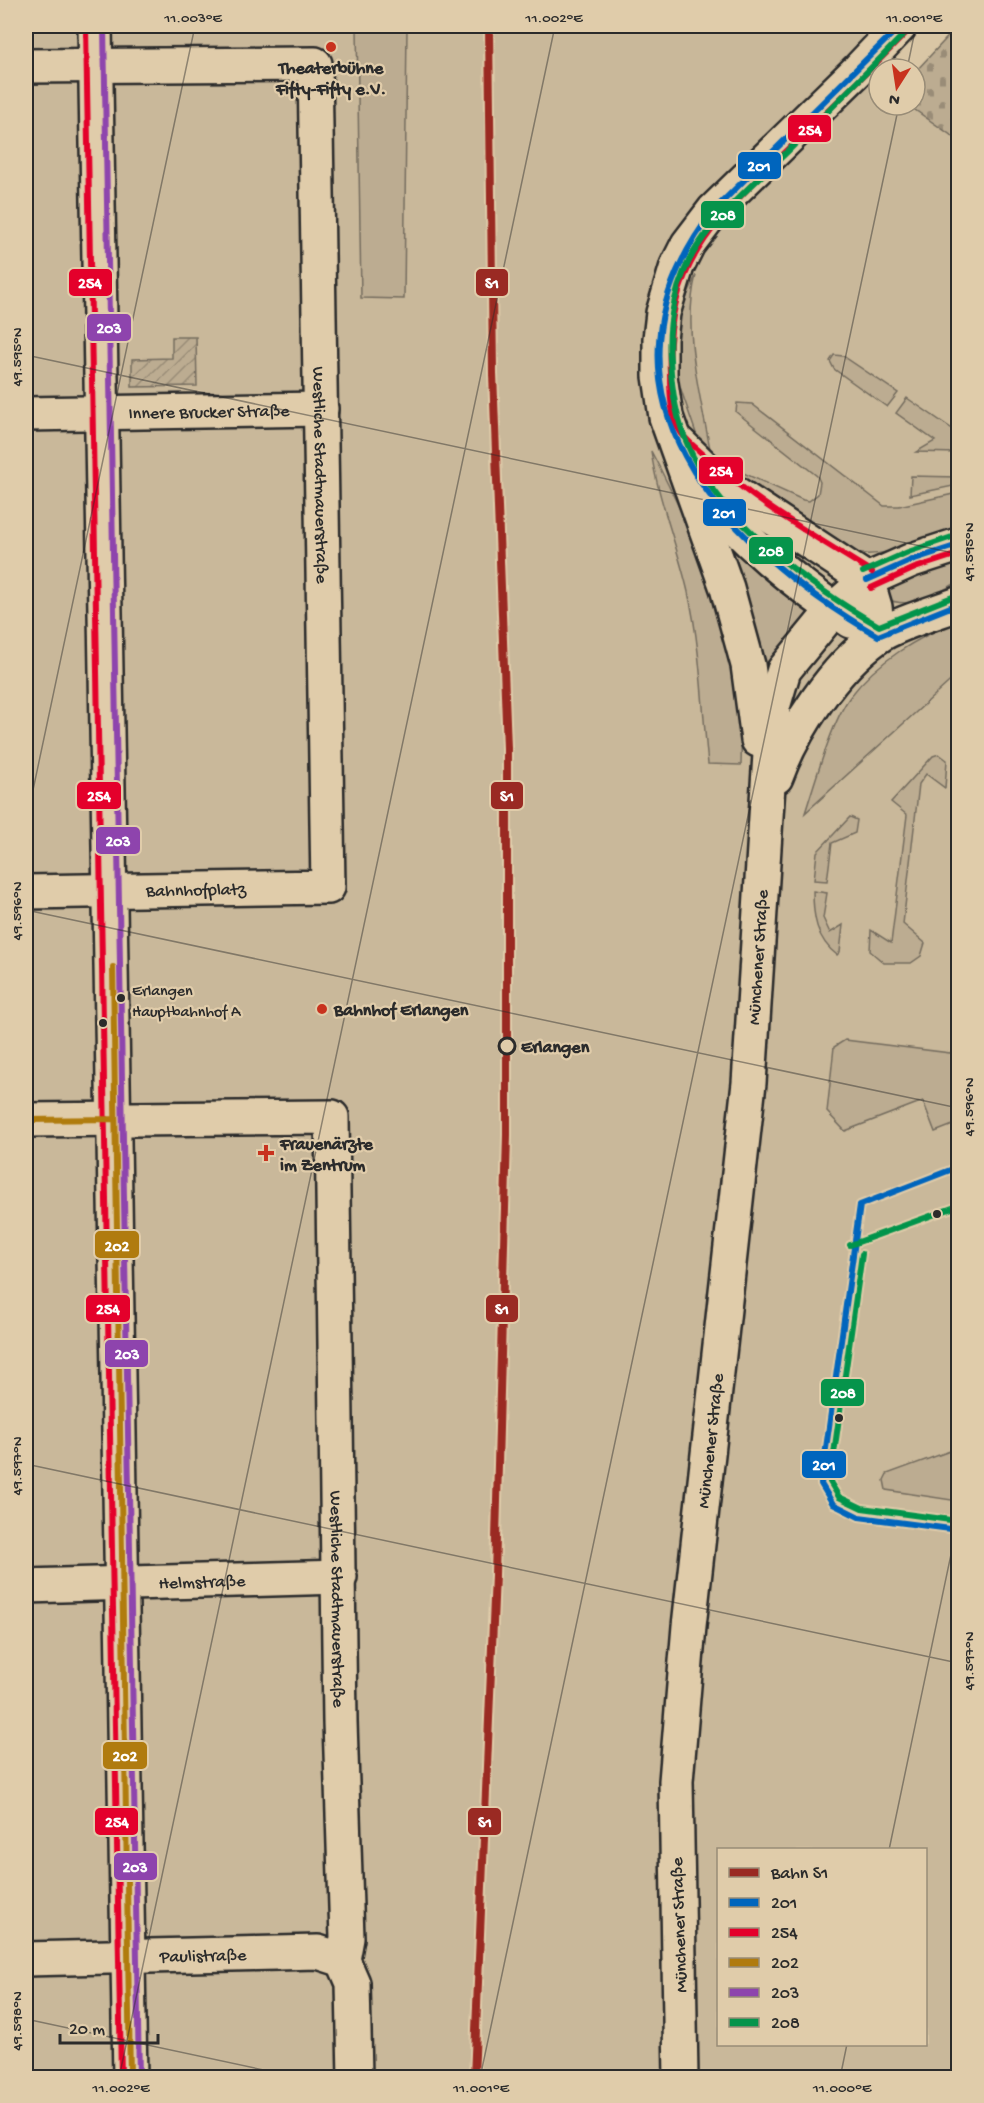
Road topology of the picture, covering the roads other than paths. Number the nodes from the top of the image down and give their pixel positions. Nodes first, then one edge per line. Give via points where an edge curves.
1 (95, 26) edge
2 (900, 26) edge
3 (96, 65) junction
4 (26, 66) edge
5 (321, 409) junction
6 (102, 412) junction
7 (26, 414) edge
8 (674, 437) junction
9 (958, 544) edge
10 (867, 580) junction
11 (958, 604) edge
12 (834, 609) junction
13 (878, 636) junction
14 (766, 810) junction
15 (328, 887) joint
16 (111, 891) junction
17 (26, 892) edge
18 (116, 1119) junction
19 (26, 1120) edge
20 (340, 1577) junction
21 (123, 1584) junction
22 (26, 1586) edge
23 (112, 1956) junction
24 (26, 1959) edge
25 (343, 1960) junction
26 (130, 2078) edge
27 (355, 2078) edge
28 (681, 2078) edge

1 - 3 street
2 - 8 street via 714,210 688,244 669,289 660,339 662,397
3 - 4 street
3 - 5 street, Westliche Stadtmauerstraße via 315,64
3 - 6 street
5 - 6 street, Innere Brucker Straße
5 - 15 street, Westliche Stadtmauerstraße
6 - 7 street, Innere Brucker Straße
6 - 16 street
8 - 10 street via 720,483
8 - 12 street via 697,484 721,515
8 - 14 street via 727,588 748,665
9 - 10 street, Münchener Straße
10 - 12 street, Münchener Straße
10 - 13 street
11 - 13 street, Münchener Straße
12 - 13 street
12 - 14 street, Münchener Straße via 784,670 773,707
13 - 14 street, Münchener Straße via 832,681 812,708 787,748
14 - 28 street, Münchener Straße via 748,1083 676,1781
15 - 16 street, Bahnhofplatz
16 - 17 street, Bahnhofplatz
16 - 18 street
18 - 19 street
18 - 20 street, Westliche Stadtmauerstraße via 332,1117
18 - 21 street
20 - 21 street, Helmstraße
20 - 25 street, Westliche Stadtmauerstraße via 347,1938
21 - 22 street, Helmstraße
21 - 23 street
23 - 24 street, Paulistraße
23 - 25 street, Paulistraße via 318,1952
23 - 26 street
25 - 27 street, Westliche Stadtmauerstraße via 353,1983

